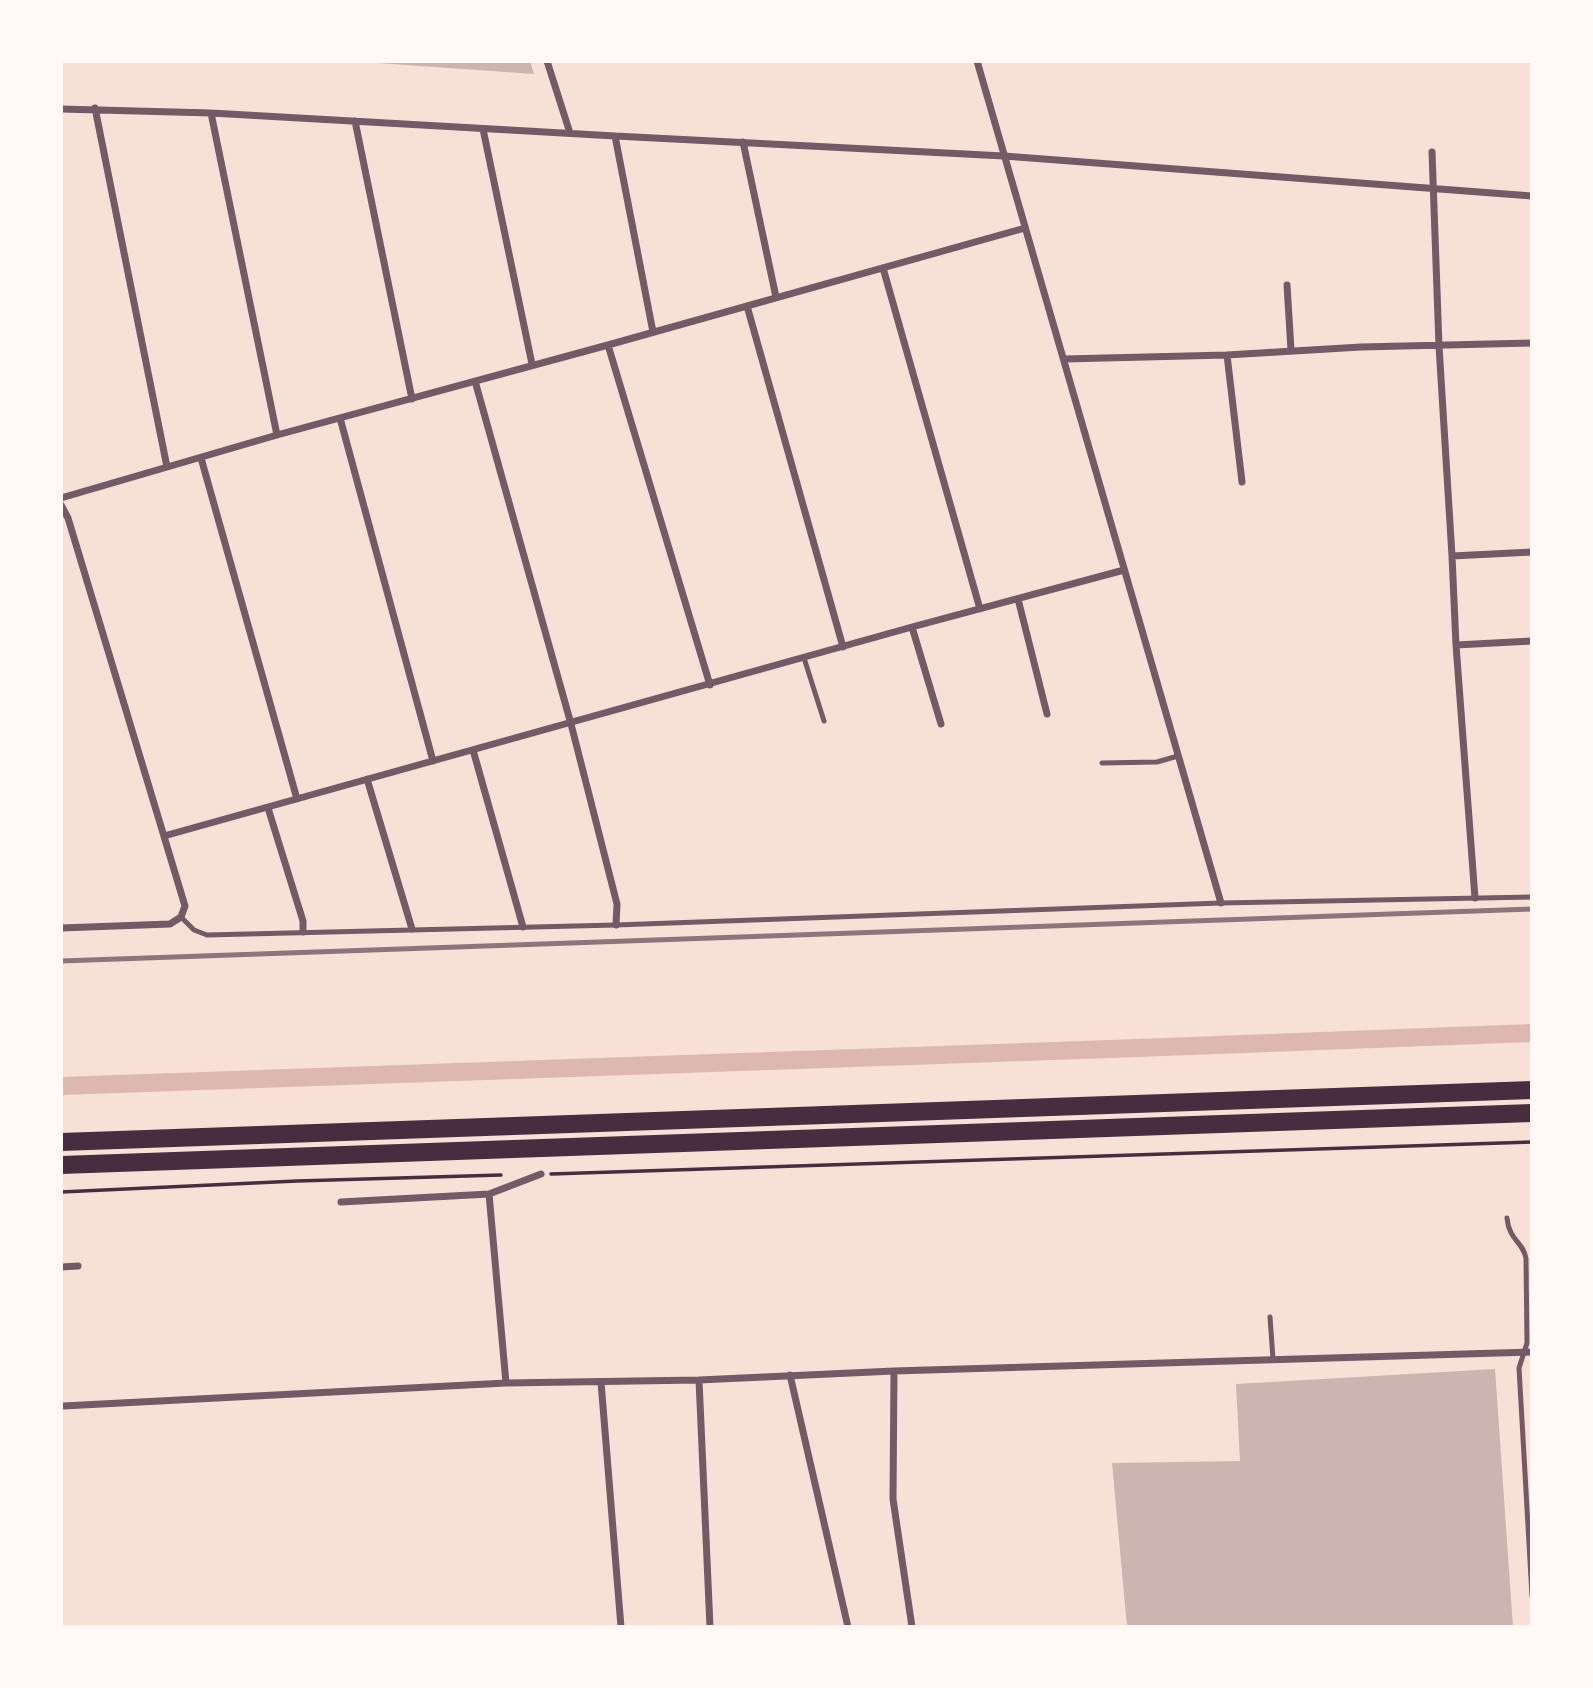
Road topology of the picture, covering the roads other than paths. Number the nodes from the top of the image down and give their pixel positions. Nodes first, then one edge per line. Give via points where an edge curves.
1 (547, 61) edge
2 (978, 61) edge
3 (61, 108) edge
4 (95, 108) junction
5 (211, 113) junction
6 (355, 121) junction
7 (483, 129) junction
8 (570, 133) junction
9 (615, 136) junction
10 (743, 142) junction
11 (1432, 152) dead end
12 (1004, 156) junction
13 (1433, 189) junction
14 (1532, 196) edge
15 (1025, 228) junction
16 (883, 268) junction
17 (1287, 285) dead end
18 (776, 298) junction
19 (747, 306) junction
20 (653, 332) junction
21 (1532, 344) edge
22 (608, 345) junction
23 (1439, 346) junction
24 (1292, 350) junction
25 (1227, 355) junction
26 (1064, 359) junction
27 (532, 365) junction
28 (475, 381) junction
29 (412, 399) junction
30 (340, 418) junction
31 (277, 435) junction
32 (201, 458) junction
33 (167, 467) junction
34 (1242, 482) dead end
35 (61, 498) edge
36 (61, 505) edge
37 (1532, 552) edge
38 (1452, 556) junction
39 (1124, 570) junction
40 (1018, 599) junction
41 (979, 609) junction
42 (912, 627) junction
43 (1532, 641) edge
44 (1455, 645) junction
45 (843, 647) junction
46 (804, 658) junction
47 (710, 685) junction
48 (1046, 714) dead end
49 (824, 721) dead end
50 (571, 724) junction
51 (941, 724) dead end
52 (473, 750) junction
53 (1178, 757) junction
54 (433, 761) junction
55 (1102, 763) dead end
56 (367, 779) junction
57 (298, 799) junction
58 (268, 808) junction
59 (164, 836) junction
60 (1532, 897) edge
61 (1475, 898) junction
62 (1221, 903) junction
63 (181, 917) junction
64 (616, 925) junction
65 (523, 927) junction
66 (61, 928) edge
67 (412, 929) junction
68 (303, 932) junction
69 (1532, 1090) edge
70 (1532, 1113) edge
71 (61, 1142) edge
72 (61, 1165) edge
73 (541, 1174) road end
74 (489, 1194) junction
75 (341, 1202) dead end
76 (1507, 1218) dead end
77 (78, 1266) dead end
78 (61, 1267) edge
79 (1270, 1317) dead end
80 (1528, 1352) edge
81 (1273, 1359) junction
82 (894, 1371) junction
83 (790, 1375) junction
84 (699, 1380) junction
85 (601, 1382) junction
86 (506, 1383) junction
87 (63, 1406) edge
88 (1532, 1596) edge
89 (621, 1627) edge
90 (710, 1627) edge
91 (848, 1627) edge
92 (912, 1627) edge

1 - 8 street
2 - 12 street
3 - 4 street
4 - 5 street
4 - 33 street
5 - 6 street
5 - 31 street
6 - 7 street
6 - 29 street
7 - 8 street
7 - 27 street
8 - 9 street
9 - 10 street
9 - 20 street
10 - 12 street
10 - 18 street
11 - 13 street
12 - 13 street
12 - 15 street
13 - 14 street
13 - 23 street
15 - 16 street
15 - 26 street
16 - 18 street
16 - 41 street
17 - 24 street
18 - 19 street
19 - 20 street
19 - 45 street
20 - 22 street
21 - 23 street
22 - 27 street
22 - 47 street
23 - 24 street
23 - 38 street
24 - 25 street
25 - 26 street
25 - 34 street
26 - 39 street
27 - 28 street
28 - 29 street
28 - 50 street
29 - 30 street
30 - 31 street
30 - 54 street
31 - 32 street
32 - 33 street
32 - 57 street
33 - 35 street
36 - 59 street
37 - 38 street
38 - 44 street
39 - 40 street
39 - 53 street
40 - 41 street
40 - 48 street
41 - 42 street
42 - 45 street
42 - 51 street
43 - 44 street
44 - 61 street
45 - 46 street
46 - 47 street
46 - 49 lane
47 - 50 street
50 - 52 street
50 - 64 street via 617,904
52 - 54 street
52 - 65 street
53 - 55 lane
53 - 62 street
54 - 56 street
56 - 57 street
56 - 67 street
57 - 58 street
58 - 59 street
58 - 68 street
59 - 63 street via 185,906
60 - 61 lane
61 - 62 lane
62 - 64 lane
63 - 66 street via 170,924
63 - 68 lane via 206,935
64 - 65 lane
65 - 67 lane
67 - 68 lane
69 - 71 highway
70 - 72 highway
73 - 74 street
74 - 75 street
74 - 86 street
76 - 80 lane via 1510,1234 1525,1252
77 - 78 street
79 - 81 lane
80 - 81 street
80 - 88 lane via 1519,1368
81 - 82 street
82 - 83 street
82 - 92 street via 893,1499
83 - 84 street
83 - 91 street
84 - 85 street
84 - 90 street
85 - 86 street
85 - 89 street
86 - 87 street

